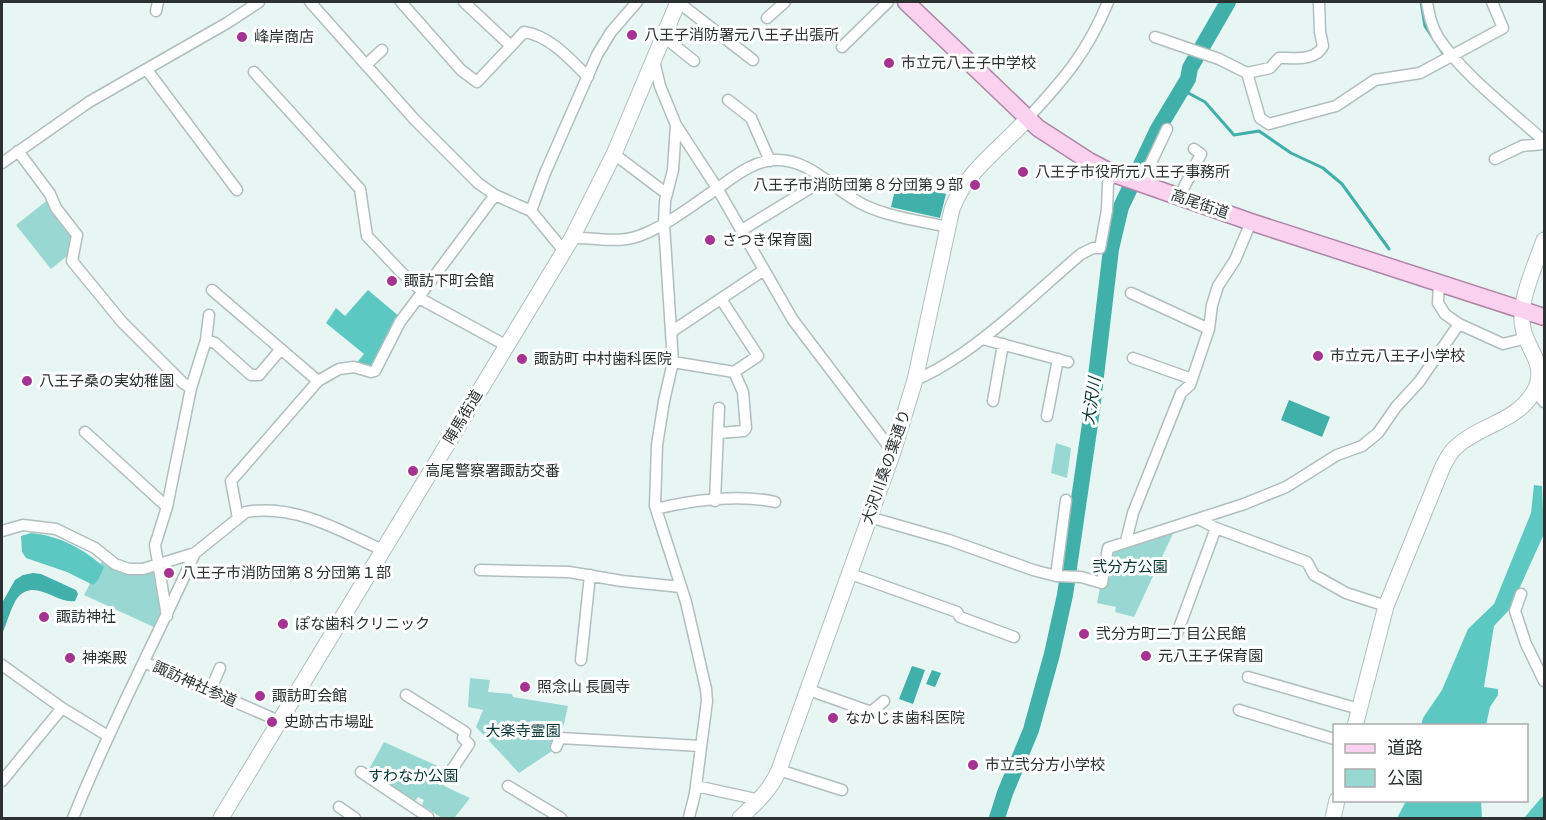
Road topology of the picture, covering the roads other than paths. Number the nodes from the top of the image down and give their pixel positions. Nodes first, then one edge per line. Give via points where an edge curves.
1 (259, 2) edge
2 (310, 2) edge
3 (401, 2) edge
4 (464, 2) edge
5 (637, 2) edge
6 (678, 2) edge
7 (785, 2) edge
8 (888, 2) edge
9 (906, 2) edge
10 (1108, 2) edge
11 (1319, 2) edge
12 (1427, 2) edge
13 (1492, 2) edge
14 (767, 18) dead end
15 (664, 37) junction
16 (1155, 37) dead end
17 (511, 46) junction
18 (842, 47) dead end
19 (382, 50) dead end
20 (1452, 56) junction
21 (753, 60) dead end
22 (654, 61) junction
23 (694, 61) dead end
24 (366, 65) junction
25 (147, 70) junction
26 (254, 72) dead end
27 (1247, 73) junction
28 (588, 77) junction
29 (728, 100) dead end
30 (1026, 119) junction
31 (676, 124) junction
32 (1167, 129) dead end
33 (1545, 142) edge
34 (1194, 149) dead end
35 (18, 151) junction
36 (614, 154) junction
37 (1495, 159) dead end
38 (770, 161) junction
39 (2, 163) edge
40 (825, 179) junction
41 (1129, 179) junction
42 (717, 188) junction
43 (237, 190) dead end
44 (667, 194) junction
45 (495, 195) junction
46 (1179, 197) junction
47 (531, 211) junction
48 (1251, 222) junction
49 (664, 224) junction
50 (948, 227) junction
51 (742, 230) junction
52 (1545, 240) edge
53 (568, 244) junction
54 (764, 270) junction
55 (1439, 283) junction
56 (212, 290) dead end
57 (1131, 293) dead end
58 (421, 295) junction
59 (721, 299) junction
60 (1523, 309) junction
61 (209, 315) dead end
62 (1545, 317) edge
63 (1459, 324) junction
64 (1209, 329) junction
65 (671, 332) junction
66 (1527, 338) junction
67 (983, 339) junction
68 (206, 340) junction
69 (1003, 344) junction
70 (507, 346) junction
71 (280, 349) junction
72 (1133, 358) dead end
73 (673, 362) junction
74 (734, 372) junction
75 (1543, 375) edge
76 (1192, 379) junction
77 (915, 380) junction
78 (318, 381) junction
79 (191, 388) junction
80 (1540, 396) edge
81 (993, 401) dead end
82 (719, 408) dead end
83 (1047, 416) dead end
84 (85, 432) dead end
85 (719, 433) junction
86 (893, 452) junction
87 (1066, 500) dead end
88 (715, 501) junction
89 (775, 502) dead end
90 (167, 507) junction
91 (656, 509) junction
92 (869, 517) junction
93 (238, 518) junction
94 (1200, 519) junction
95 (1216, 528) junction
96 (2, 531) edge
97 (1126, 541) junction
98 (382, 550) junction
99 (195, 554) junction
100 (158, 565) junction
101 (480, 570) dead end
102 (848, 573) junction
103 (590, 575) junction
104 (1058, 576) junction
105 (681, 587) junction
106 (1521, 594) dead end
107 (1386, 606) junction
108 (167, 616) junction
109 (1176, 636) dead end
110 (1014, 637) dead end
111 (581, 660) dead end
112 (144, 662) junction
113 (2, 665) edge
114 (220, 668) dead end
115 (1248, 677) dead end
116 (1545, 681) edge
117 (809, 690) junction
118 (210, 691) junction
119 (406, 695) dead end
120 (884, 701) dead end
121 (62, 708) junction
122 (1359, 709) junction
123 (1239, 710) dead end
124 (279, 721) junction
125 (1355, 724) edge
126 (108, 736) junction
127 (1333, 738) edge
128 (701, 746) junction
129 (556, 747) dead end
130 (453, 768) dead end
131 (779, 770) junction
132 (361, 772) dead end
133 (2, 781) edge
134 (508, 786) dead end
135 (696, 786) junction
136 (842, 790) dead end
137 (760, 800) junction
138 (1337, 802) edge
139 (339, 807) dead end
140 (428, 817) edge
141 (73, 819) edge
142 (221, 819) edge
143 (355, 819) edge
144 (561, 819) edge
145 (690, 819) edge
146 (740, 819) edge
147 (1333, 819) edge

1 - 25 street
2 - 24 street
3 - 17 street via 461,70 477,82
4 - 17 street
5 - 28 street via 608,37
6 - 15 street, 陣馬街道
6 - 21 street
7 - 14 street
8 - 18 street
9 - 30 main road, 高尾街道
10 - 30 street via 1077,61
11 - 27 street via 1323,46 1320,52 1279,58 1270,68
12 - 20 street via 1429,18
13 - 20 street via 1503,28
15 - 22 street, 陣馬街道
15 - 23 street
16 - 27 street
17 - 28 street via 524,33 533,33 564,53
19 - 24 street
20 - 27 street via 1420,73 1375,80 1336,106 1269,124 1260,118
20 - 33 street
22 - 31 street
22 - 36 street, 陣馬街道
24 - 45 street via 415,120
25 - 35 street via 89,102
25 - 43 street
26 - 58 street via 360,189 367,236
28 - 47 street
29 - 38 street via 751,118
30 - 41 main road, 高尾街道 via 1055,140
30 - 50 street, 大沢川桑の葉通り via 957,194
31 - 42 street
31 - 44 street
32 - 41 street
33 - 37 street via 1521,146
34 - 46 street via 1201,154
35 - 39 street
35 - 79 street via 77,235 72,261 122,322
36 - 44 street
36 - 53 street, 陣馬街道
38 - 40 street via 789,162
38 - 42 street via 752,166
40 - 50 street via 863,205
40 - 51 street
41 - 46 main road, 高尾街道
41 - 67 street via 1108,183 1100,248 1081,254
42 - 49 street
42 - 51 street
44 - 49 street
45 - 47 street
45 - 58 street
46 - 48 main road, 高尾街道
47 - 53 street
48 - 55 main road, 高尾街道
48 - 64 street via 1235,261 1218,286
49 - 53 street via 617,242 591,237
49 - 65 street
50 - 77 street, 大沢川桑の葉通り
51 - 54 street
52 - 60 street
53 - 70 street, 陣馬街道
54 - 59 street
54 - 86 street via 798,327
55 - 60 main road, 高尾街道
55 - 63 street via 1437,303
56 - 71 street
57 - 64 street
58 - 70 street
58 - 78 street via 400,322 375,370 339,369
59 - 65 street
59 - 74 street via 758,356
60 - 62 main road, 高尾街道
60 - 66 street
61 - 68 street
63 - 66 street via 1503,344
63 - 94 street via 1419,382 1378,433 1362,446 1337,455 1286,487
64 - 76 street
65 - 73 street
66 - 75 street
67 - 69 street
67 - 77 street via 933,374
68 - 71 street via 255,376
68 - 79 street
69 - 81 street
69 - 83 street via 1063,361
70 - 98 street, 陣馬街道
71 - 78 street
72 - 76 street
73 - 74 street
73 - 91 street via 657,445
74 - 85 street via 743,392 746,428
75 - 80 street
76 - 97 street via 1180,393 1133,513
77 - 86 street, 大沢川桑の葉通り
78 - 93 street via 231,481
79 - 90 street
80 - 107 street via 1450,453
82 - 85 street
84 - 90 street
85 - 88 street
86 - 92 street, 大沢川桑の葉通り
87 - 104 street
88 - 89 street via 756,498
88 - 91 street
90 - 100 street via 155,545
91 - 105 street
92 - 102 street, 大沢川桑の葉通り
92 - 104 street
93 - 98 street via 256,510 302,516
93 - 99 street
94 - 95 street
94 - 97 street
95 - 107 street via 1307,562 1314,574 1346,593
95 - 109 street
96 - 100 street via 23,525 56,529 129,569
97 - 104 street via 1108,548 1102,583
98 - 124 street, 陣馬街道
99 - 100 street
99 - 108 street
100 - 108 street
101 - 103 street
102 - 110 street
102 - 117 street, 大沢川桑の葉通り
103 - 105 street
103 - 111 street
105 - 128 street via 706,689
106 - 116 street via 1515,611
107 - 122 street
108 - 112 street
112 - 118 street, 諏訪神社参道
112 - 126 street
113 - 121 street
114 - 118 street
115 - 122 street
117 - 120 street via 871,712
117 - 131 street, 大沢川桑の葉通り
118 - 124 street, 諏訪神社参道
119 - 130 street via 465,732 463,738 469,744
121 - 126 street
121 - 133 street
122 - 125 street
123 - 127 street
124 - 142 street, 陣馬街道
126 - 141 street
128 - 129 street via 560,738
128 - 135 street
131 - 136 street
131 - 137 street, 大沢川桑の葉通り
132 - 140 street
134 - 144 street
135 - 137 street
135 - 145 street
137 - 146 street, 大沢川桑の葉通り
138 - 147 street
139 - 143 street

